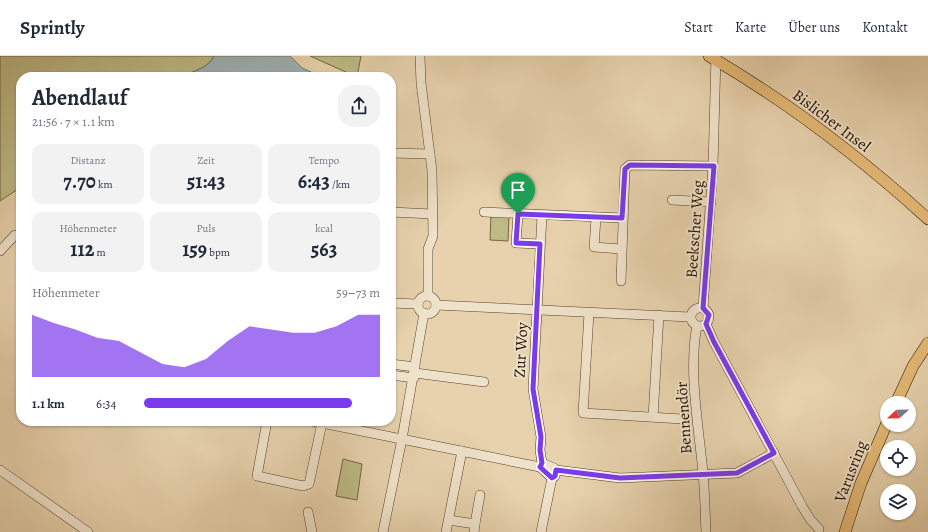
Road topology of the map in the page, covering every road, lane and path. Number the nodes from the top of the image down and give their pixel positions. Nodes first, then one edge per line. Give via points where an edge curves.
1 (420, 56) edge
2 (714, 58) edge
3 (396, 153) edge
4 (430, 154) junction
5 (714, 166) junction
6 (672, 200) dead end
7 (711, 202) junction
8 (396, 212) edge
9 (484, 212) dead end
10 (432, 214) junction
11 (518, 214) junction
12 (542, 215) junction
13 (596, 218) junction
14 (622, 218) junction
15 (928, 219) edge
16 (15, 235) dead end
17 (540, 244) junction
18 (621, 248) junction
19 (0, 251) edge
20 (621, 281) dead end
21 (428, 296) junction
22 (396, 303) edge
23 (418, 304) junction
24 (436, 305) junction
25 (703, 308) junction
26 (537, 310) junction
27 (424, 313) junction
28 (589, 313) junction
29 (659, 316) junction
30 (690, 317) junction
31 (702, 325) junction
32 (928, 343) edge
33 (396, 366) edge
34 (414, 373) junction
35 (396, 375) edge
36 (484, 382) dead end
37 (899, 396) edge
38 (653, 417) junction
39 (682, 419) dead end
40 (267, 426) edge
41 (321, 426) edge
42 (337, 426) edge
43 (883, 432) edge
44 (402, 439) junction
45 (462, 451) junction
46 (774, 453) junction
47 (541, 465) junction
48 (0, 470) edge
49 (554, 474) junction
50 (703, 474) junction
51 (480, 495) dead end
52 (308, 512) dead end
53 (449, 520) junction
54 (474, 528) edge
55 (819, 529) dead end
56 (88, 532) edge
57 (312, 532) edge
58 (383, 532) edge
59 (446, 532) edge
60 (541, 532) edge
61 (706, 532) edge
62 (845, 532) edge

1 - 4 street
2 - 5 street, Beekscher Weg
2 - 15 main road, Bislicher Insel via 779,100 838,143
3 - 4 street
4 - 10 street
5 - 7 street, Beekscher Weg
5 - 14 street via 630,165 625,169
6 - 7 street
7 - 25 street, Beekscher Weg
8 - 10 street
9 - 11 street
10 - 21 street via 433,236 428,249
11 - 12 street
11 - 17 street via 516,243
12 - 13 street
12 - 17 street, Zur Woy
13 - 14 street
13 - 18 street via 594,247
14 - 18 street
16 - 19 street
17 - 26 street, Zur Woy
18 - 20 street
21 - 23 street via 422,297
21 - 24 street
22 - 23 street
23 - 27 street via 419,310
24 - 26 street
24 - 27 street via 432,312
25 - 30 street via 697,308
25 - 31 street via 709,315
26 - 28 street
26 - 47 street, Zur Woy via 533,389 541,437
27 - 34 street
28 - 29 street
28 - 38 street via 583,413
29 - 30 street
29 - 38 street
30 - 31 street via 692,323
31 - 46 street via 714,342
31 - 50 street, Bennendör via 694,360 696,421
32 - 37 main road via 913,366
33 - 34 street
34 - 35 street
34 - 36 street
34 - 44 street
38 - 39 street
40 - 41 street via 257,476 303,486 310,484
42 - 44 street
43 - 62 main road, Varusring via 861,483
44 - 45 street
44 - 58 street
45 - 47 street
45 - 53 street
46 - 50 street via 737,473
46 - 55 street via 806,512
47 - 49 street
48 - 56 street
49 - 50 street via 620,478
49 - 60 street
50 - 61 street, Bennendör
51 - 54 street
52 - 57 street
53 - 54 street
53 - 59 street

